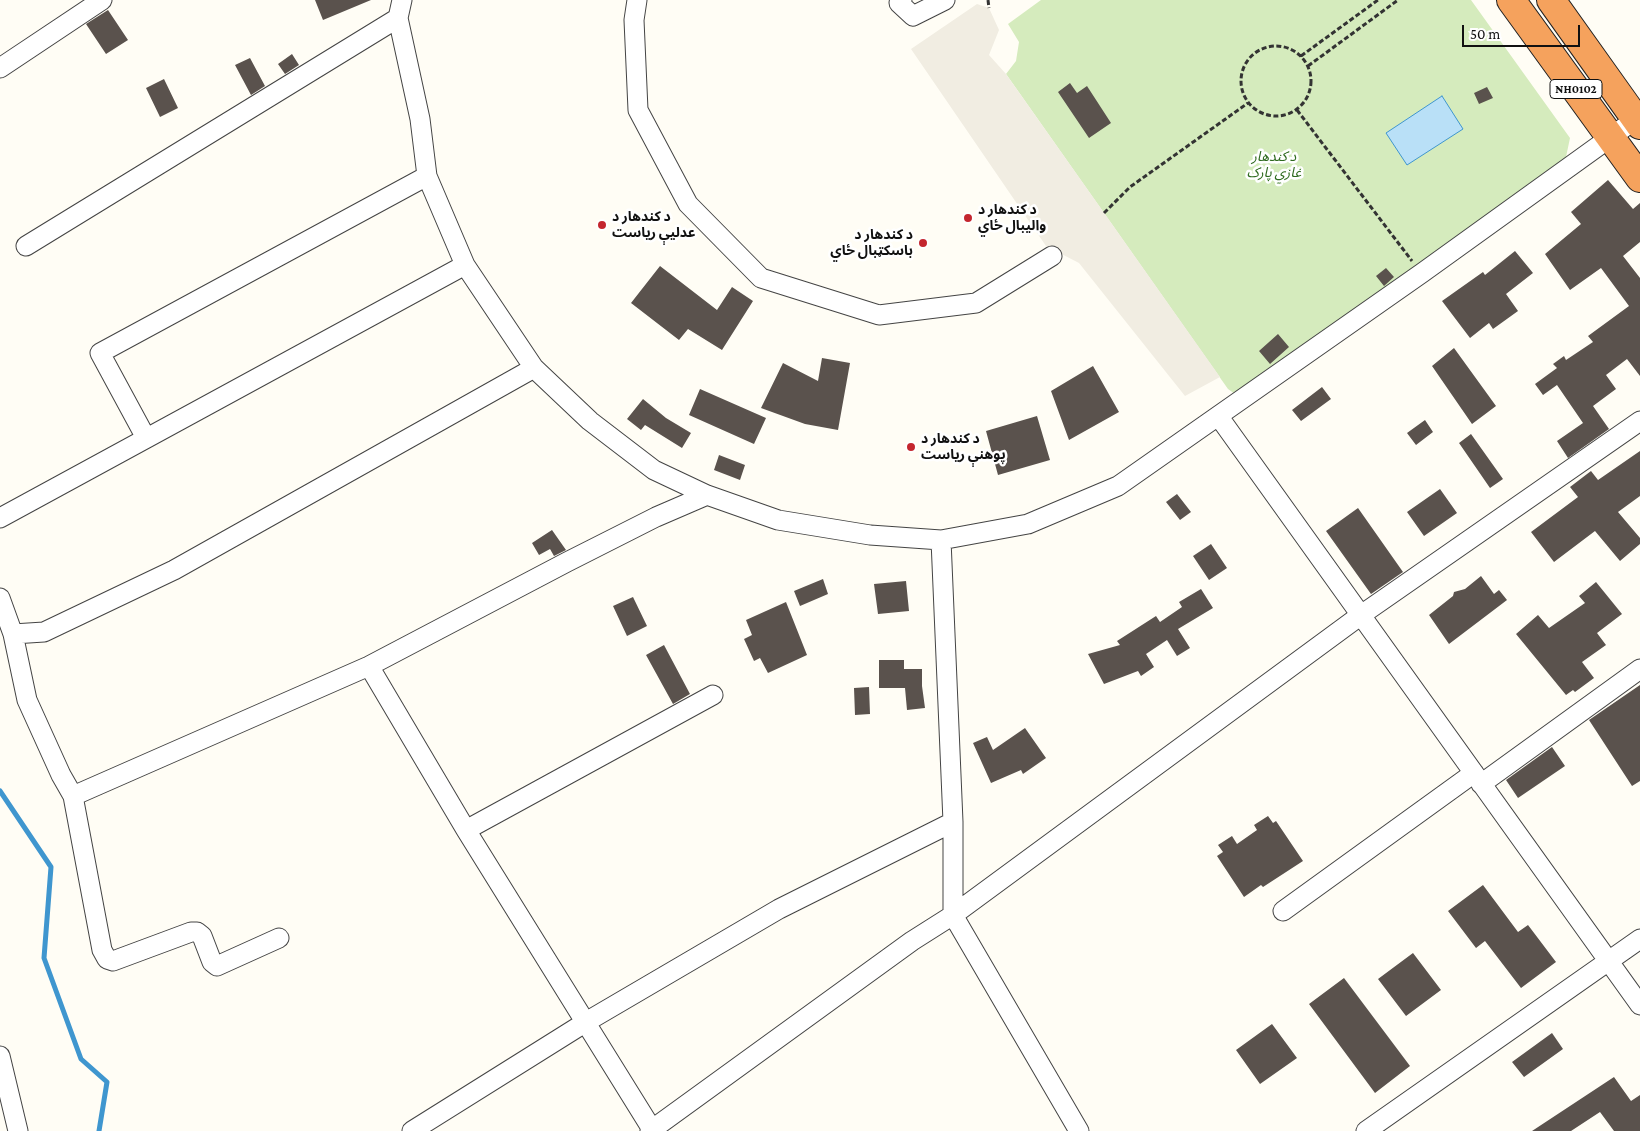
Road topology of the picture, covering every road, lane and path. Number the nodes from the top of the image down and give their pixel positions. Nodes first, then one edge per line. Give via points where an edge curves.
1 (102, 0) edge
2 (638, 0) edge
3 (902, 0) edge
4 (945, 0) edge
5 (988, 0) edge
6 (1378, 0) edge
7 (1398, 0) edge
8 (1511, 0) edge
9 (1551, 0) edge
10 (989, 8) dead end
11 (400, 9) edge
12 (1301, 56) junction
13 (1308, 66) junction
14 (0, 68) edge
15 (1248, 103) junction
16 (1297, 110) junction
17 (1639, 120) edge
18 (1611, 138) junction
19 (427, 176) junction
20 (1640, 178) edge
21 (1104, 213) dead end
22 (26, 246) dead end
23 (1052, 256) dead end
24 (465, 266) junction
25 (1422, 273) junction
26 (534, 368) junction
27 (1219, 417) junction
28 (1640, 421) edge
29 (146, 438) junction
30 (707, 495) junction
31 (0, 518) edge
32 (940, 540) junction
33 (0, 598) edge
34 (1361, 614) junction
35 (13, 634) junction
36 (369, 666) junction
37 (1640, 669) edge
38 (713, 695) dead end
39 (1478, 779) junction
40 (73, 796) junction
41 (953, 822) junction
42 (466, 830) junction
43 (1283, 910) dead end
44 (953, 915) junction
45 (279, 938) dead end
46 (1640, 939) edge
47 (1608, 962) junction
48 (1640, 1005) edge
49 (586, 1022) junction
50 (0, 1056) edge
51 (20, 1130) edge
52 (1076, 1130) edge
53 (412, 1131) edge
54 (652, 1131) edge
55 (1366, 1131) edge

1 - 14 street
2 - 23 street via 634,20 638,110 688,204 761,278 879,315 976,304
3 - 4 street via 899,3 913,16
5 - 10 path
6 - 12 path
7 - 13 path
8 - 18 highway, NH0102
9 - 17 highway, NH0102
11 - 19 street
11 - 22 street
12 - 13 path
12 - 15 path via 1280,46 1257,51 1248,59 1241,81
13 - 16 path via 1311,75 1309,94
15 - 16 path via 1266,115 1287,115
15 - 21 path via 1130,187
16 - 25 path
17 - 18 street
18 - 20 highway, NH0102
18 - 25 street
19 - 24 street
19 - 29 street via 100,353
24 - 26 street
24 - 29 street
25 - 27 street
26 - 30 street via 590,421 654,470
26 - 35 street via 174,570 44,632
27 - 32 street via 1118,486 1028,524
27 - 34 street
28 - 34 street
29 - 31 street
30 - 32 street via 778,520 870,535
30 - 36 street via 599,545
32 - 41 street
33 - 35 street
34 - 39 street
34 - 44 street
35 - 40 street via 27,700
36 - 40 street
36 - 42 street
37 - 39 street
38 - 42 street
39 - 43 street
39 - 47 street
40 - 45 street via 106,959 113,961 197,932 217,966
41 - 44 street
41 - 49 street via 779,909
42 - 49 street
44 - 52 street
44 - 54 street via 912,941
46 - 47 street
47 - 48 street
47 - 55 street
49 - 53 street
49 - 54 street
50 - 51 street

